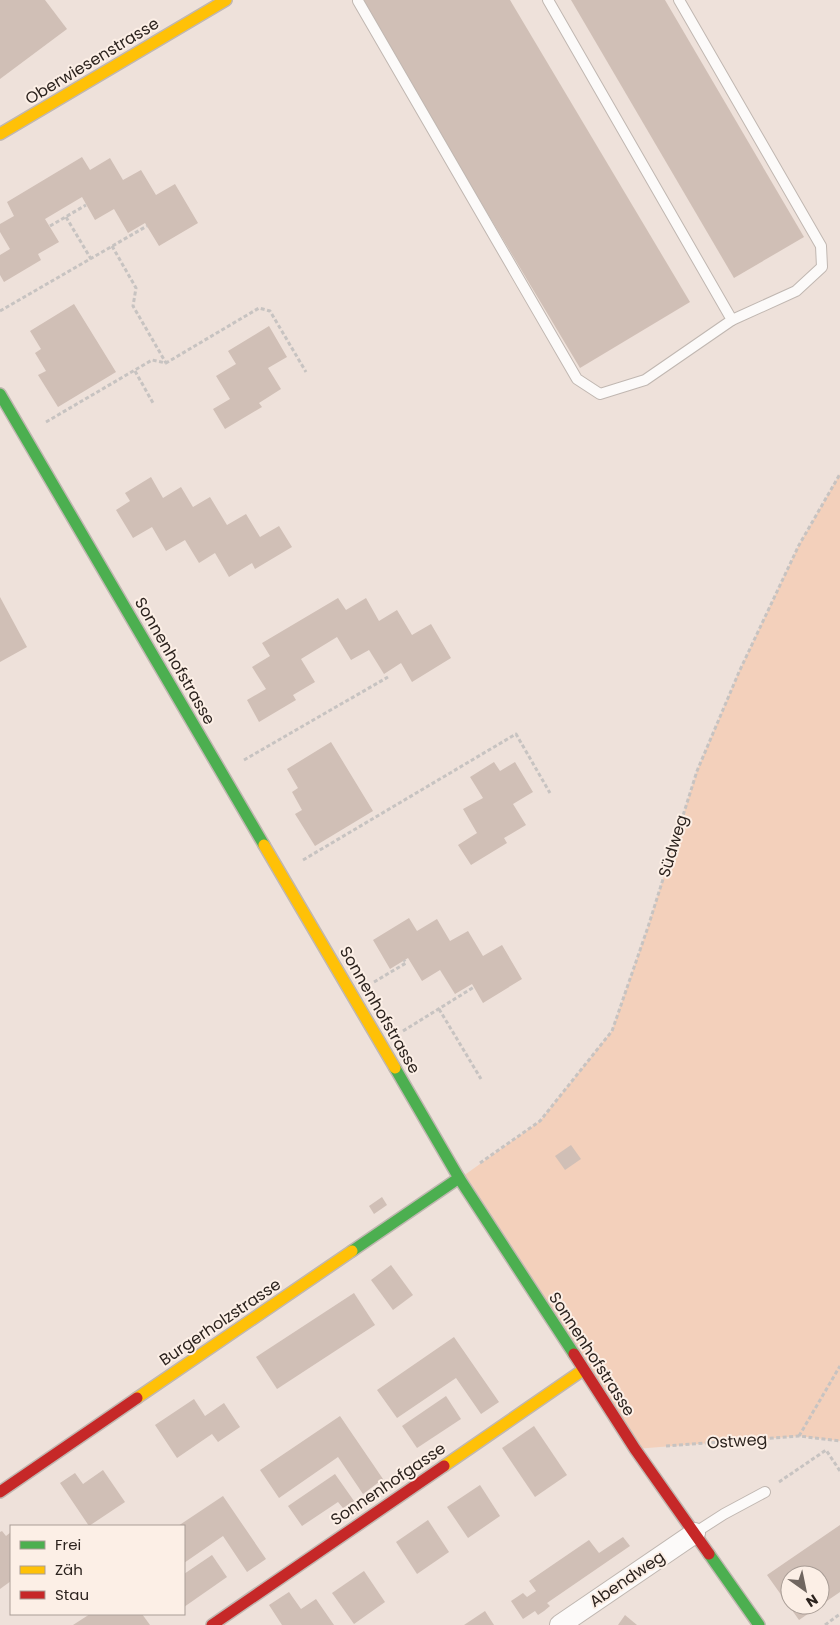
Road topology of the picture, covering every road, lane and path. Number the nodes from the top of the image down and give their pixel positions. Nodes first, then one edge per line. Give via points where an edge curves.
1 (226, 0) edge
2 (548, 0) edge
3 (679, 0) edge
4 (358, 1) edge
5 (0, 134) edge
6 (86, 205) dead end
7 (66, 217) junction
8 (50, 226) dead end
9 (147, 226) dead end
10 (112, 246) junction
11 (91, 259) junction
12 (0, 311) edge
13 (732, 320) junction
14 (166, 363) junction
15 (135, 371) junction
16 (306, 372) dead end
17 (0, 394) edge
18 (153, 403) dead end
19 (24, 435) junction
20 (840, 474) edge
21 (388, 676) dead end
22 (222, 773) junction
23 (550, 793) dead end
24 (280, 873) junction
25 (404, 960) dead end
26 (474, 987) dead end
27 (352, 995) junction
28 (439, 1009) junction
29 (381, 1044) junction
30 (482, 1079) dead end
31 (459, 1178) junction
32 (840, 1366) edge
33 (583, 1370) junction
34 (799, 1436) junction
35 (840, 1441) edge
36 (635, 1449) junction
37 (840, 1471) edge
38 (0, 1492) edge
39 (765, 1492) joint
40 (695, 1533) junction
41 (840, 1614) edge
42 (212, 1625) edge
43 (560, 1625) edge
44 (759, 1625) edge
45 (824, 1625) edge

1 - 5 street, Oberwiesenstrasse
2 - 13 lane
3 - 13 lane via 821,246 822,266 796,290
4 - 13 lane via 577,379 600,394 645,380
6 - 7 path
7 - 8 path
7 - 11 path
9 - 10 path
10 - 11 path
10 - 14 path via 136,288 133,306
11 - 12 path
14 - 15 path via 152,360
14 - 16 path via 260,308 270,311
15 - 18 path
15 - 19 path
17 - 19 street, Sonnenhofstrasse
19 - 22 street, Sonnenhofstrasse
20 - 31 path, Südweg via 795,554 738,672 696,771 612,1031 540,1121
21 - 22 path
22 - 24 street, Sonnenhofstrasse
23 - 24 path via 516,734
24 - 27 street, Sonnenhofstrasse
25 - 27 path via 406,963
26 - 28 path
27 - 29 street, Sonnenhofstrasse
28 - 29 path
28 - 30 path
29 - 31 street, Sonnenhofstrasse
31 - 33 street, Sonnenhofstrasse
31 - 38 street, Burgerholzstrasse
32 - 34 path
33 - 36 street, Sonnenhofstrasse
33 - 42 street, Sonnenhofgasse
34 - 35 path, Ostweg
34 - 36 path, Ostweg
36 - 40 street, Sonnenhofstrasse
37 - 39 path via 826,1450
39 - 40 lane
40 - 43 street, Abendweg
40 - 44 street, Sonnenhofstrasse
41 - 45 path

